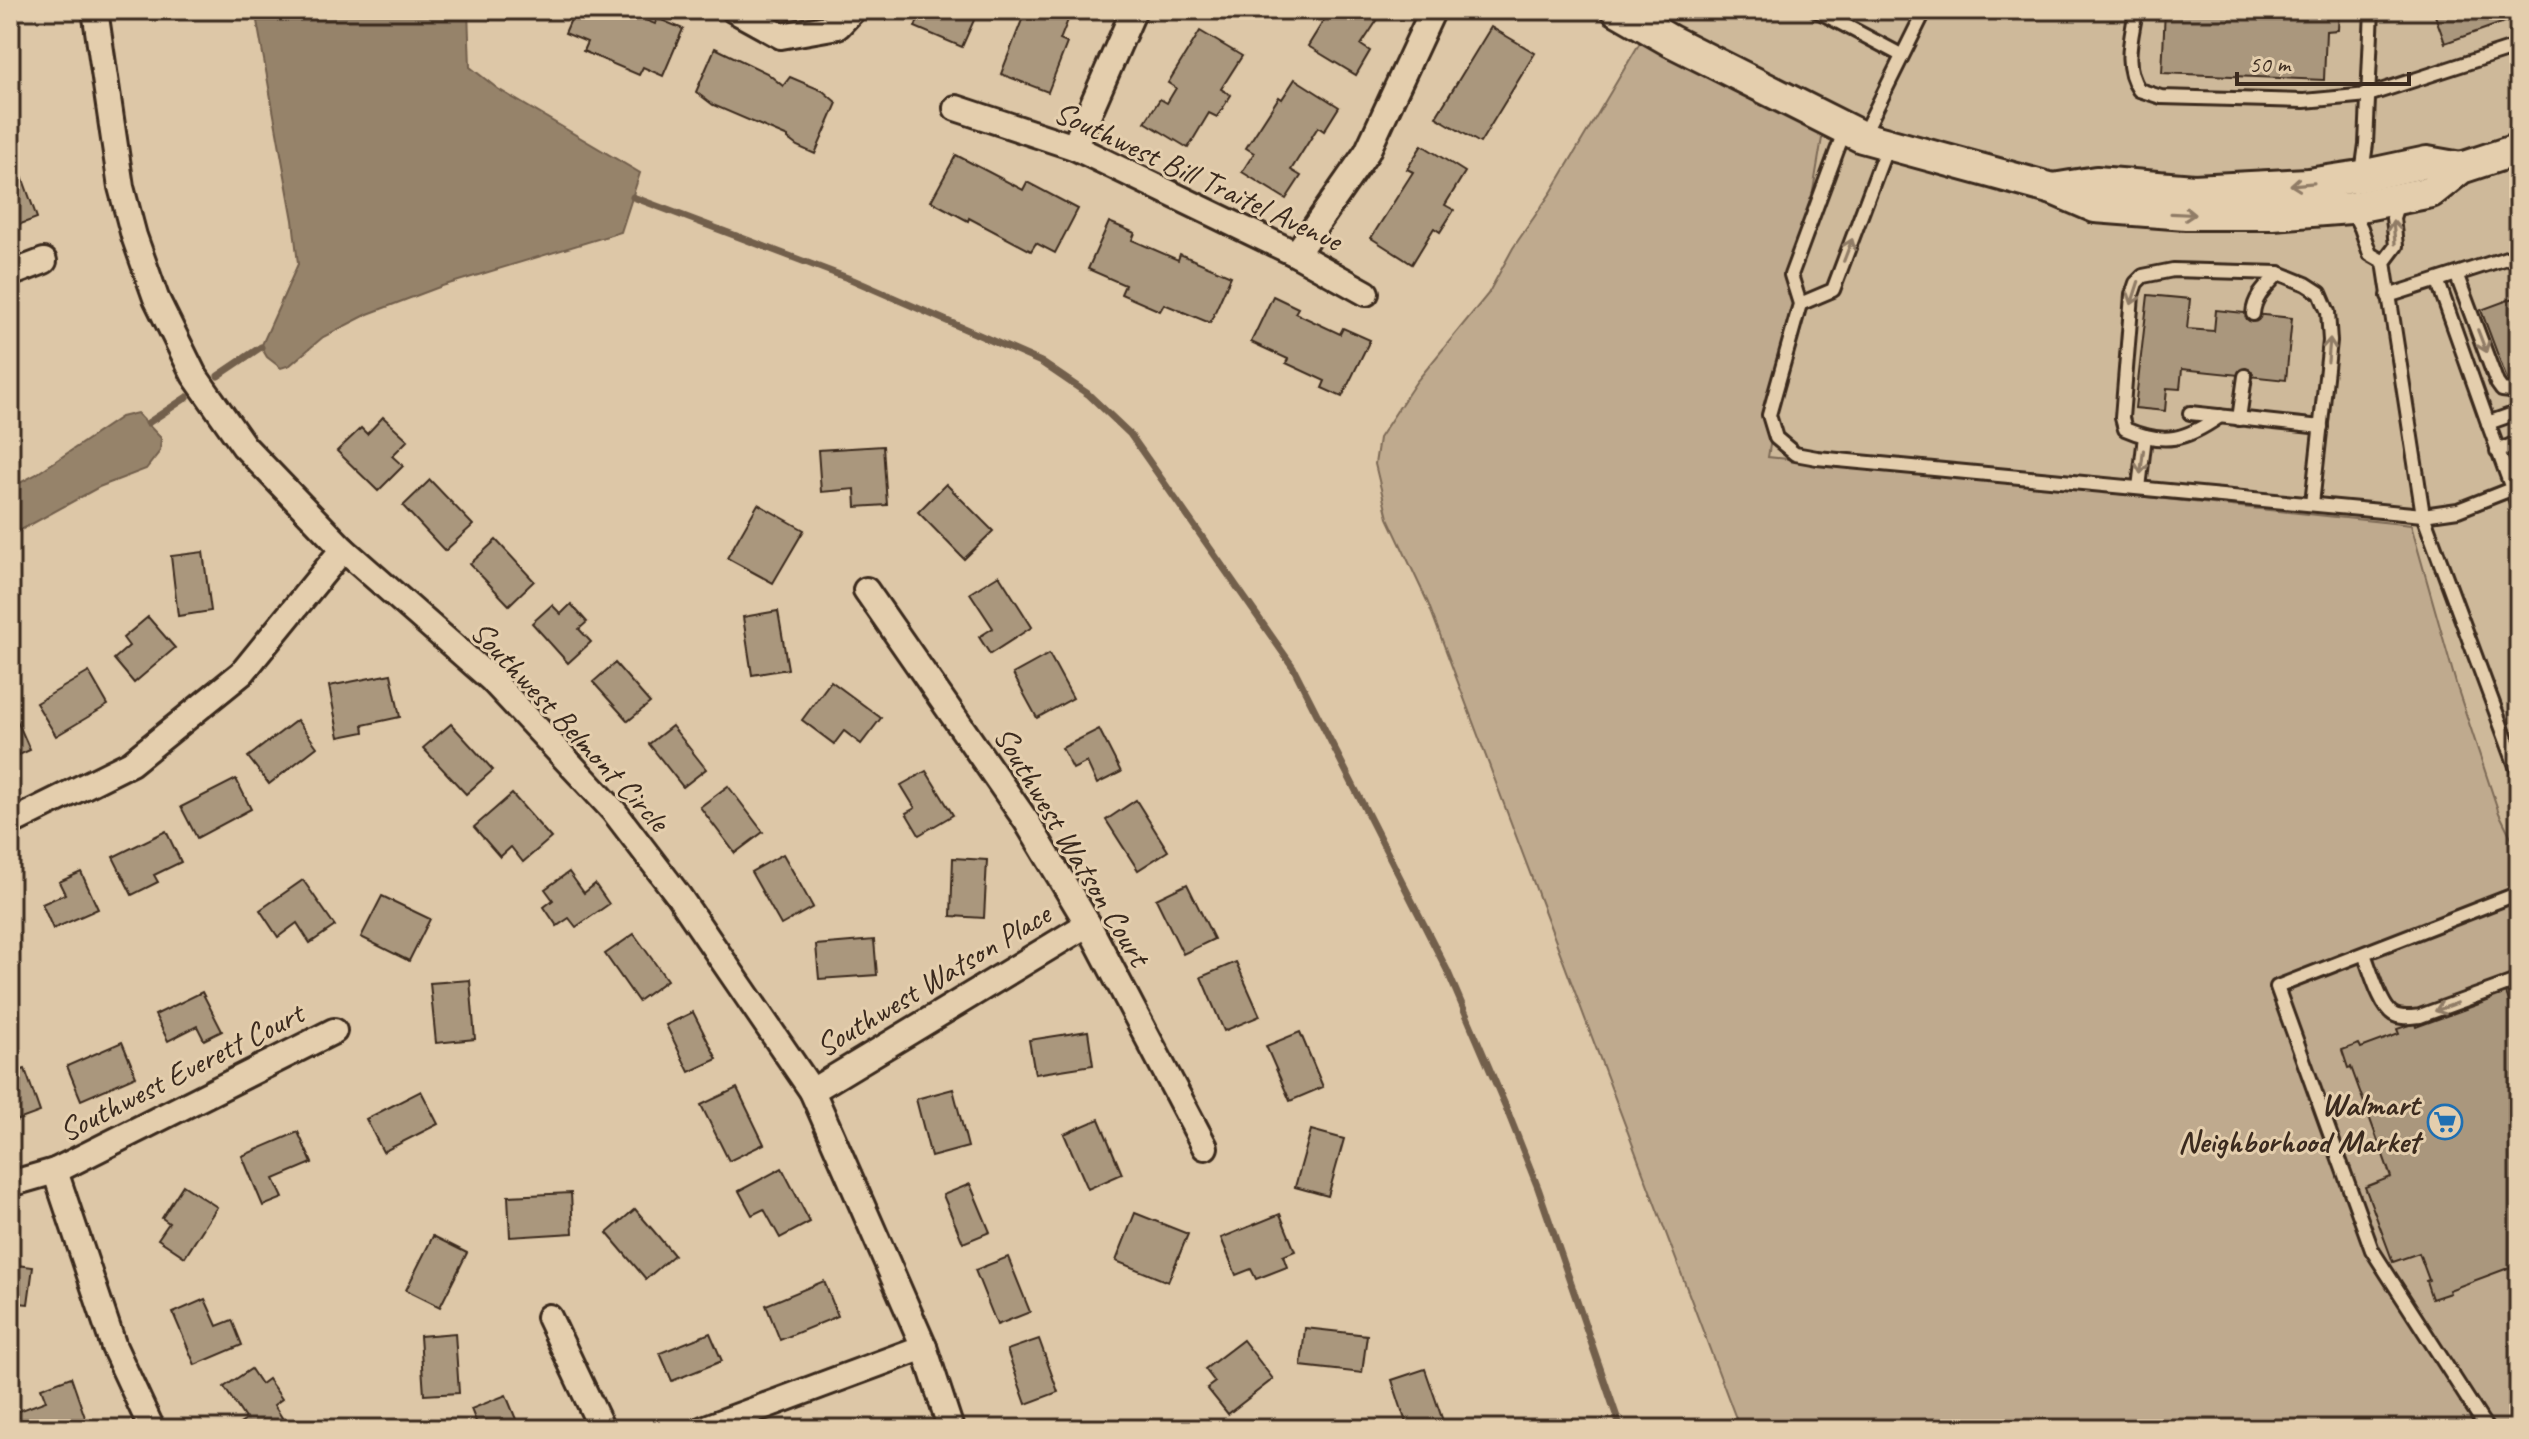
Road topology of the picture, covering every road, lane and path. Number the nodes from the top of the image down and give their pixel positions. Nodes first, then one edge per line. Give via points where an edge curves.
1 (95, 10) edge
2 (734, 10) edge
3 (853, 10) edge
4 (1134, 10) edge
5 (1433, 10) edge
6 (1617, 10) edge
7 (1816, 10) edge
8 (1925, 10) edge
9 (2136, 10) edge
10 (2372, 10) edge
11 (2519, 46) edge
12 (1901, 55) junction
13 (2368, 95) junction
14 (956, 108) dead end
15 (1865, 137) junction
16 (1074, 147) junction
17 (2519, 149) edge
18 (2461, 168) junction
19 (2361, 176) junction
20 (2053, 189) junction
21 (2399, 198) junction
22 (2350, 208) junction
23 (1296, 254) junction
24 (2519, 254) edge
25 (44, 261) dead end
26 (2384, 262) junction
27 (2279, 273) junction
28 (10, 274) edge
29 (2457, 276) junction
30 (2438, 282) junction
31 (1366, 293) dead end
32 (2388, 296) junction
33 (1800, 304) junction
34 (2253, 314) dead end
35 (2245, 376) dead end
36 (2519, 388) edge
37 (2519, 412) edge
38 (2190, 413) dead end
39 (2220, 416) junction
40 (2239, 419) junction
41 (2488, 423) junction
42 (2321, 427) junction
43 (2145, 436) junction
44 (2519, 442) edge
45 (2497, 451) junction
46 (2515, 487) edge
47 (2139, 488) junction
48 (2312, 504) junction
49 (2519, 508) edge
50 (2423, 515) junction
51 (343, 549) junction
52 (866, 590) dead end
53 (2519, 774) edge
54 (10, 823) edge
55 (2519, 893) edge
56 (1088, 924) junction
57 (2364, 954) junction
58 (2519, 980) edge
59 (334, 1031) dead end
60 (812, 1091) junction
61 (1205, 1147) dead end
62 (55, 1171) junction
63 (10, 1184) edge
64 (549, 1317) dead end
65 (924, 1347) junction
66 (152, 1429) edge
67 (602, 1429) edge
68 (703, 1429) edge
69 (951, 1429) edge
70 (2487, 1429) edge

1 - 51 street, Southwest Belmont Circle via 121,187 156,298 194,375 244,446
2 - 3 street via 781,36 838,26
4 - 16 street
5 - 23 street via 1367,152
6 - 15 street
7 - 12 lane
8 - 12 lane
9 - 13 lane via 2129,70 2146,94 2304,101
10 - 13 lane
11 - 13 lane
12 - 15 lane
13 - 19 lane
14 - 16 street, Southwest Bill Traitel Avenue
15 - 20 street
15 - 33 lane via 1791,275
33 -> 15 lane via 1833,290
16 - 23 street, Southwest Bill Traitel Avenue
17 - 18 street
18 - 19 street via 2427,162
18 - 21 street via 2431,192
19 -> 20 street via 2194,190 2096,182
20 -> 22 street via 2095,207 2186,214
21 - 22 street
26 -> 21 lane via 2396,246 2393,218
22 - 26 lane via 2370,254
23 - 31 street, Southwest Bill Traitel Avenue
24 - 29 lane
25 - 28 street
26 - 32 lane
27 - 34 lane via 2260,293
42 -> 27 lane via 2328,312 2320,293
27 -> 43 lane via 2173,270 2143,276 2136,283 2122,418 2125,429
29 - 30 lane
29 -> 36 lane via 2497,383 2502,390
30 - 32 lane
30 - 41 lane
32 - 50 lane
33 - 47 lane via 1769,415 1776,438 1795,454
35 - 40 lane
37 - 41 lane
38 - 39 lane
39 - 40 lane
39 - 43 lane via 2182,438
40 - 42 lane
41 - 45 lane
42 - 48 lane
43 -> 47 lane
44 - 45 lane
45 - 46 lane
46 - 49 lane
46 - 50 lane via 2458,510
47 - 48 lane
48 - 50 lane
50 - 53 lane
51 - 54 street via 242,673 131,763
51 - 60 street, Southwest Belmont Circle via 492,680 613,810
52 - 56 street, Southwest Watson Court via 1027,822
55 - 57 lane
56 - 60 street, Southwest Watson Place
56 - 61 street, Southwest Watson Court
58 -> 57 lane via 2420,1016 2403,1017 2384,1003
57 - 70 lane via 2277,987 2372,1250
59 - 62 street, Southwest Everett Court
60 - 65 street, Southwest Belmont Circle
62 - 63 street, Southwest Everett Court
62 - 66 street via 114,1347
64 - 67 street
65 - 68 street
65 - 69 street, Southwest Belmont Circle

